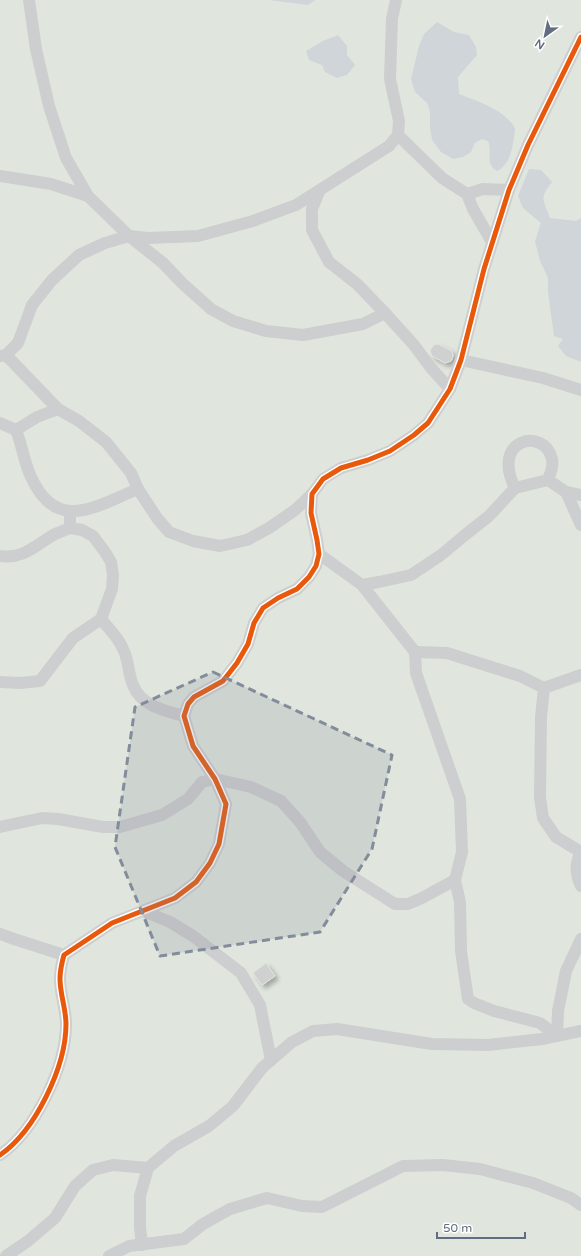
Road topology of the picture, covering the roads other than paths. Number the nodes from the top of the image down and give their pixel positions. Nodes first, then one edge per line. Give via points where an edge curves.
1 (29, 0) edge
2 (396, 0) edge
3 (581, 37) edge
4 (398, 135) junction
5 (0, 176) edge
6 (509, 190) junction
7 (318, 192) junction
8 (467, 194) junction
9 (88, 196) junction
10 (129, 236) junction
11 (492, 242) junction
12 (385, 314) junction
13 (3, 356) edge
14 (461, 360) junction
15 (450, 389) junction
16 (581, 390) edge
17 (58, 409) junction
18 (0, 423) edge
19 (16, 430) junction
20 (548, 480) junction
21 (515, 488) junction
22 (138, 489) junction
23 (566, 492) junction
24 (312, 494) junction
25 (581, 495) edge
26 (70, 512) junction
27 (581, 525) edge
28 (70, 528) junction
29 (319, 554) junction
30 (0, 556) edge
31 (362, 585) junction
32 (101, 619) junction
33 (415, 652) junction
34 (581, 675) edge
35 (0, 682) edge
36 (544, 688) junction
37 (184, 716) junction
38 (215, 779) junction
39 (0, 827) edge
40 (581, 852) edge
41 (455, 880) junction
42 (581, 886) edge
43 (143, 911) junction
44 (0, 934) edge
45 (581, 939) edge
46 (64, 955) junction
47 (581, 1031) edge
48 (557, 1036) junction
49 (271, 1060) junction
50 (0, 1155) edge
51 (148, 1168) junction
52 (581, 1205) edge
53 (142, 1245) junction
54 (6, 1256) edge
55 (109, 1256) edge

1 - 9 street via 36,50 49,106 66,158
2 - 4 street via 392,19 390,79 399,121
3 - 6 street
4 - 7 street via 389,146
4 - 8 street via 442,178
5 - 9 street via 51,184
6 - 8 street via 483,189
6 - 11 street
7 - 10 street via 296,205 253,221 198,236
7 - 12 street via 312,209 312,230 329,262 357,284
8 - 11 street
9 - 10 street
10 - 12 street via 163,263 211,310 233,321 266,331 302,335 363,324
10 - 13 street via 79,255 52,280 32,306 18,343
11 - 14 street
12 - 15 street
13 - 17 street
14 - 15 street
14 - 16 street via 543,378
15 - 24 street via 428,423 414,435 390,451 341,468 323,479
17 - 19 street
17 - 22 street via 79,421 106,442 131,473
18 - 19 street
19 - 26 street via 30,476 38,491 54,507
20 - 21 street
20 - 21 street via 552,469 548,449 541,444 524,441 510,452 508,460 508,470
20 - 23 street
21 - 31 street via 471,530 411,575
22 - 24 street via 157,518 170,532 192,541 220,546 247,540 269,528 295,510
22 - 26 street via 96,507
23 - 25 street
23 - 27 street
24 - 29 street via 311,513
26 - 28 street
28 - 30 street via 22,554
28 - 32 street via 82,530 93,536 111,562 112,589
29 - 31 street
29 - 37 street via 316,566 297,589 263,608 237,664 223,681 194,697 188,704
31 - 33 street
32 - 35 street via 73,638 40,681
32 - 37 street via 123,647 133,685 139,696 152,706
33 - 36 street via 447,653 520,676
33 - 41 street via 416,673 460,799 462,852
34 - 36 street
36 - 40 street via 540,797 543,818 556,837
37 - 38 street via 193,746
38 - 39 street via 202,782 188,799 162,815 120,827 42,818
38 - 41 street via 251,787 281,801 300,822 320,852 343,871 395,904 408,904
38 - 43 street via 226,804 219,844 210,864 196,882 175,898
40 - 42 street via 576,868
41 - 48 street via 460,902 461,951 468,999 494,1011 540,1022
43 - 46 street via 112,923
43 - 49 street via 170,922 193,936 241,973 260,1005
44 - 46 street
45 - 48 street via 566,971 558,1011
46 - 50 street via 60,979 66,1039 58,1066 49,1092 36,1116 18,1139
47 - 48 street
48 - 49 street via 488,1045 432,1044 337,1029 313,1031 292,1042
49 - 51 street via 233,1106 209,1126 174,1146
51 - 53 street via 140,1196
51 - 54 street via 113,1165 94,1170 75,1186 55,1218
52 - 53 street via 571,1198 533,1183 480,1168 443,1165 403,1166 322,1207 302,1206 267,1198 230,1209 203,1224 184,1239
53 - 55 street via 129,1246

